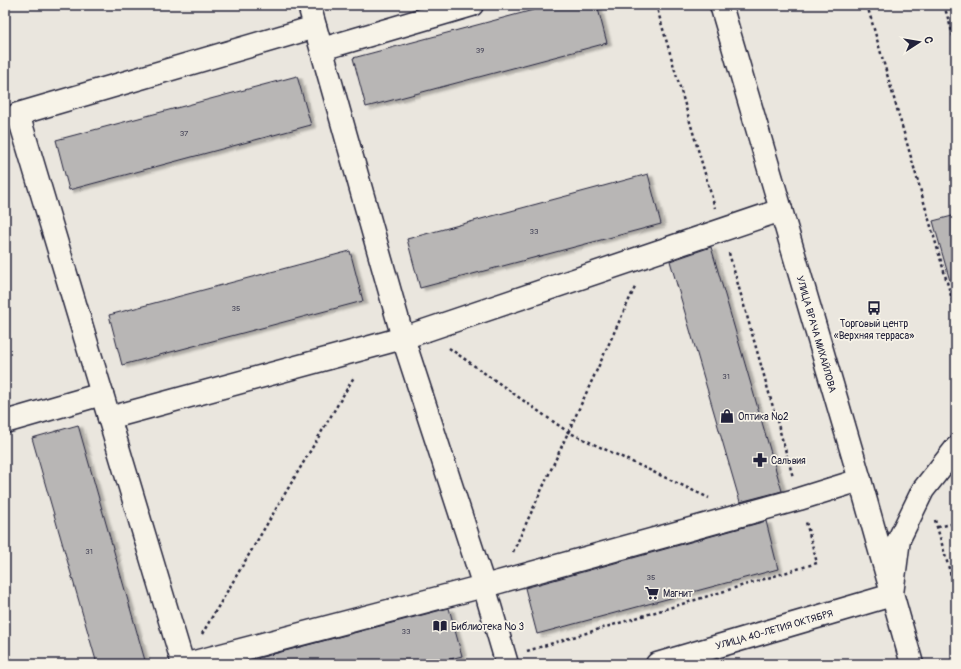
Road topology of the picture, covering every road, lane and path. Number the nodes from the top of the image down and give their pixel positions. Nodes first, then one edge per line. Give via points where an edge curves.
1 (309, 5) edge
2 (472, 5) edge
3 (656, 5) edge
4 (721, 5) edge
5 (867, 5) edge
6 (944, 5) edge
7 (316, 27) junction
8 (956, 45) edge
9 (322, 49) junction
10 (781, 210) junction
11 (722, 229) junction
12 (650, 253) junction
13 (956, 313) edge
14 (425, 330) junction
15 (403, 338) junction
16 (373, 346) junction
17 (102, 394) junction
18 (109, 418) junction
19 (5, 422) edge
20 (568, 432) junction
21 (956, 448) edge
22 (860, 480) junction
23 (923, 490) junction
24 (799, 500) junction
25 (744, 515) junction
26 (956, 523) edge
27 (938, 527) junction
28 (492, 584) junction
29 (956, 593) edge
30 (892, 595) junction
31 (200, 637) dead end
32 (5, 657) edge
33 (506, 661) edge
34 (22, 664) edge
35 (183, 664) edge
36 (187, 664) edge
37 (657, 664) edge
38 (912, 664) edge

1 - 7 main road
2 - 9 main road
3 - 11 path
4 - 10 main road, УЛИЦА ВРАЧА МИХАЙЛОВА
5 - 13 path
6 - 8 path
7 - 9 main road
7 - 17 main road via 18,114
9 - 15 main road
10 - 11 main road
10 - 22 main road, УЛИЦА ВРАЧА МИХАЙЛОВА
11 - 12 main road
11 - 24 path
12 - 14 main road
12 - 20 path
14 - 15 main road
14 - 20 path
15 - 16 main road
15 - 28 main road
16 - 18 main road
16 - 31 path
17 - 18 main road
17 - 19 main road
18 - 35 main road
20 - 25 path
20 - 28 path
21 - 23 main road
22 - 24 main road
22 - 30 main road, УЛИЦА ВРАЧА МИХАЙЛОВА
23 - 27 path
23 - 30 main road via 899,539
24 - 25 main road
24 - 33 path via 817,563
25 - 28 main road
26 - 27 path
27 - 29 path
28 - 33 main road
28 - 36 main road
30 - 37 main road, УЛИЦА 40-ЛЕТИЯ ОКТЯБРЯ
30 - 38 main road, УЛИЦА ВРАЧА МИХАЙЛОВА
32 - 34 path

